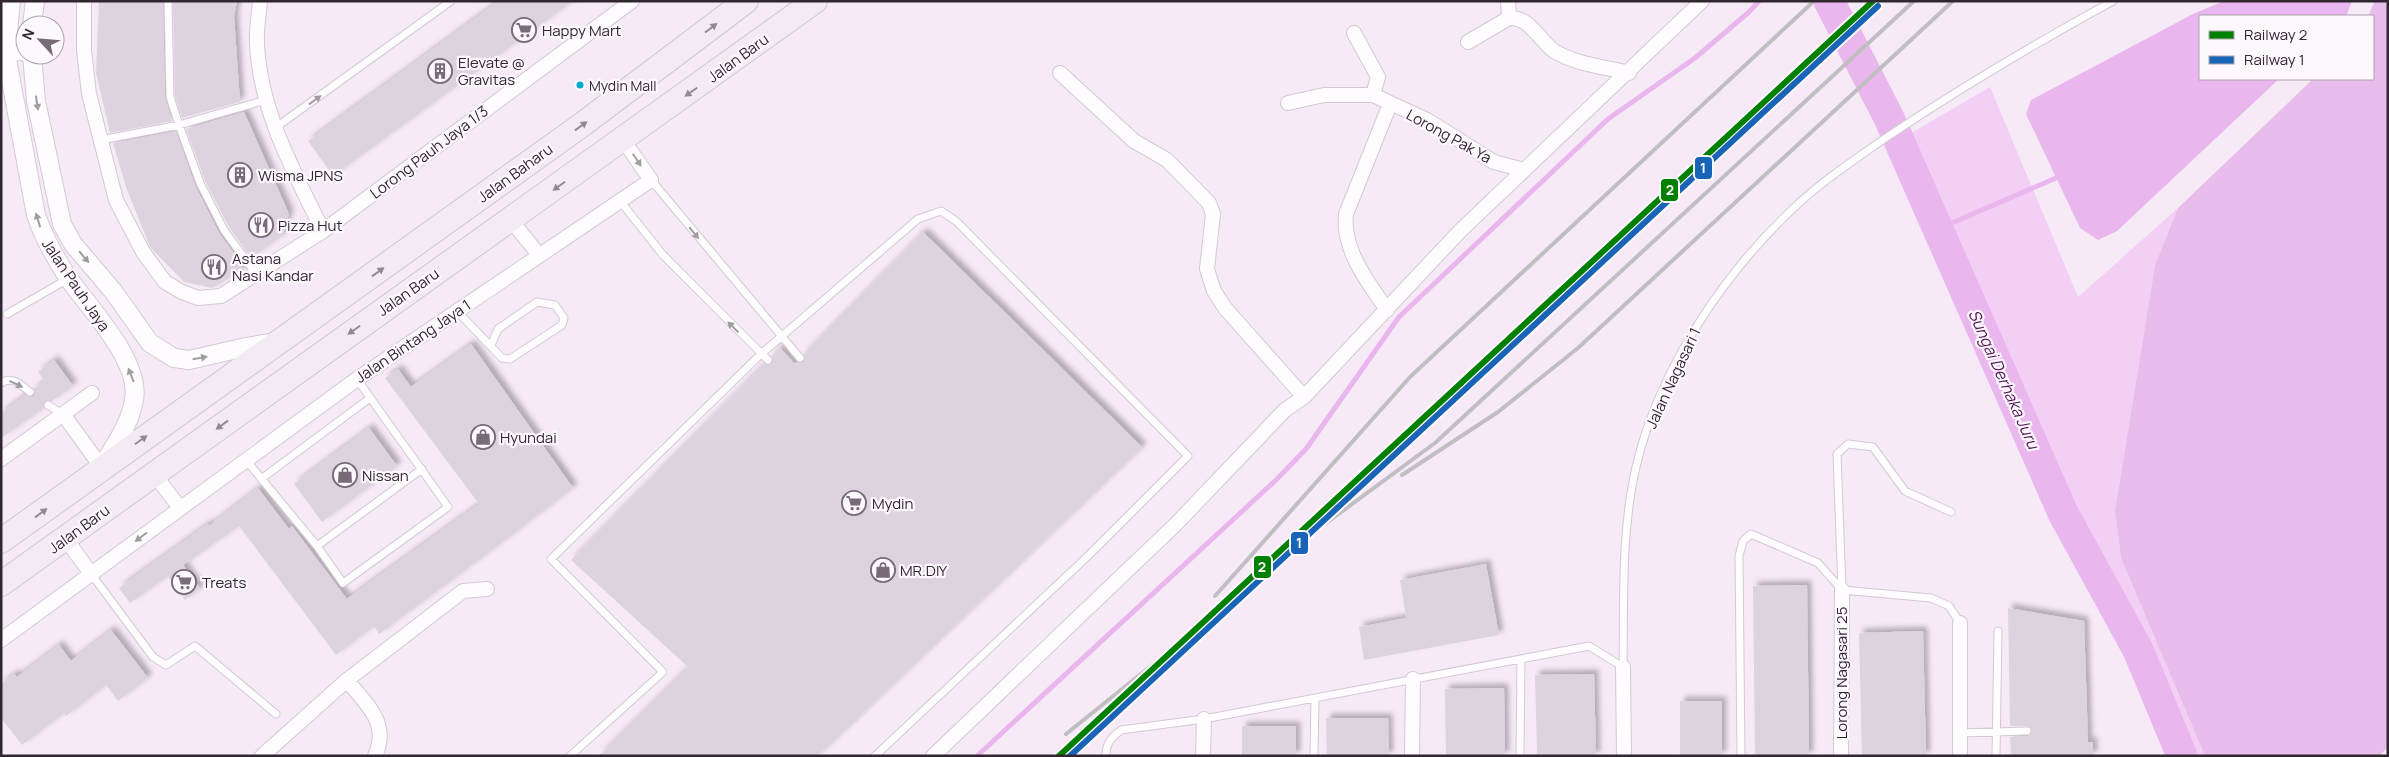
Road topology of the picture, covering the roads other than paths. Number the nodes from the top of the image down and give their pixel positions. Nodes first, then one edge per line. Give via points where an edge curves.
1 (7, 1) edge
2 (11, 1) edge
3 (35, 1) edge
4 (84, 1) edge
5 (168, 1) edge
6 (260, 1) edge
7 (451, 1) edge
8 (632, 1) edge
9 (746, 1) edge
10 (815, 1) edge
11 (1508, 1) edge
12 (1702, 1) edge
13 (2113, 1) edge
14 (1, 8) edge
15 (33, 15) edge
16 (1509, 18) junction
17 (1354, 33) dead end
18 (1468, 42) dead end
19 (4, 54) edge
20 (33, 65) edge
21 (1629, 72) junction
22 (1060, 73) dead end
23 (1, 92) edge
24 (1373, 95) junction
25 (266, 100) junction
26 (1288, 103) dead end
27 (1390, 104) junction
28 (16, 108) junction
29 (179, 125) junction
30 (275, 129) junction
31 (101, 140) junction
32 (623, 140) junction
33 (1524, 170) junction
34 (651, 180) junction
35 (620, 201) junction
36 (511, 220) junction
37 (323, 232) junction
38 (539, 255) junction
39 (256, 274) junction
40 (69, 278) junction
41 (1387, 310) junction
42 (457, 312) junction
43 (7, 314) dead end
44 (781, 338) junction
45 (282, 341) junction
46 (491, 345) junction
47 (761, 354) junction
48 (800, 358) dead end
49 (768, 360) dead end
50 (357, 379) junction
51 (1, 383) edge
52 (30, 392) dead end
53 (92, 392) dead end
54 (1304, 397) junction
55 (370, 398) junction
56 (48, 405) dead end
57 (62, 414) junction
58 (1, 459) edge
59 (246, 460) junction
60 (102, 468) junction
61 (422, 470) junction
62 (154, 474) junction
63 (261, 480) junction
64 (180, 508) junction
65 (1952, 512) dead end
66 (65, 538) junction
67 (1, 541) edge
68 (317, 546) junction
69 (92, 575) junction
70 (1, 584) edge
71 (487, 589) dead end
72 (1842, 590) junction
73 (1960, 623) joint
74 (1998, 631) dead end
75 (1, 640) edge
76 (1521, 659) junction
77 (1623, 667) junction
78 (347, 680) junction
79 (1413, 680) junction
80 (1315, 698) junction
81 (276, 714) dead end
82 (1204, 719) junction
83 (2026, 731) dead end
84 (1997, 732) junction
85 (1960, 733) junction
86 (262, 756) edge
87 (375, 756) edge
88 (570, 756) edge
89 (875, 756) edge
90 (933, 756) edge
91 (1106, 756) edge
92 (1203, 756) edge
93 (1314, 756) edge
94 (1412, 756) edge
95 (1520, 756) edge
96 (1624, 756) edge
97 (1741, 756) edge
98 (1841, 756) edge
99 (1960, 756) edge
100 (1996, 756) edge

1 - 14 street
2 - 19 street, Jalan Pauh Jaya
3 - 15 street
4 - 31 street via 84,50
5 - 29 lane via 170,97
6 - 25 street via 256,43
30 -> 7 lane
8 - 37 street, Lorong Pauh Jaya 1/3
45 -> 9 highway, Jalan Baharu
10 -> 32 highway, Jalan Baru
11 - 16 street
12 - 21 street
13 - 77 lane, Jalan Nagasari 1 via 2039,42 1862,155 1799,203 1748,256 1712,300 1682,350 1653,413 1636,467 1627,536
16 - 18 street
16 - 21 street via 1526,23 1554,50 1572,59
17 - 24 street via 1378,77
19 - 28 street, Jalan Pauh Jaya
20 -> 45 street, Jalan Pauh Jaya via 36,101 62,224 150,344 174,358 189,360
21 - 33 street
22 - 54 street via 1134,141 1168,160 1209,203 1213,214 1207,270 1214,291 1225,308
23 - 28 street
24 - 26 street, Lorong Pak Ya via 1324,95
24 - 27 street, Lorong Pak Ya
25 - 29 lane
25 - 30 street
27 - 33 street, Lorong Pak Ya via 1427,120 1494,162
27 - 41 street via 1346,214 1345,227 1346,239 1362,273
40 -> 28 street, Jalan Pauh Jaya via 44,239 36,214
29 - 31 lane
29 - 39 lane via 200,183 224,230
30 - 37 street
31 - 39 street, Lorong Pauh Jaya 1/3 via 116,200 144,252 165,282 198,298 221,296
32 -> 34 street
32 -> 36 highway, Jalan Baru
33 - 41 street
34 - 35 street, Jalan Bintang Jaya 1
34 -> 44 lane
35 - 38 street, Jalan Bintang Jaya 1
47 -> 35 lane via 663,255
36 - 38 street
36 -> 62 highway, Jalan Baru
37 - 39 street, Lorong Pauh Jaya 1/3
38 - 42 street, Jalan Bintang Jaya 1
40 - 43 lane
60 -> 40 street, Jalan Pauh Jaya via 124,431 134,399 134,383 122,353
41 - 54 street
42 - 46 lane
42 - 50 street, Jalan Bintang Jaya 1
44 - 47 lane
44 - 48 lane
44 - 89 lane via 918,219 940,211 956,221 1188,456 1089,555
60 -> 45 highway
46 - 46 lane via 502,358 510,360 562,325 564,318 555,304 537,302 498,329
47 - 49 lane
47 - 88 lane via 551,559 663,672
50 - 55 lane
50 - 59 street, Jalan Bintang Jaya 1
51 -> 52 lane via 12,380
53 - 57 street
54 - 90 street via 1285,410 1176,524
55 - 61 lane
55 - 63 lane
56 - 57 lane
57 - 58 street
57 - 60 street
59 - 63 lane
59 - 64 street, Jalan Bintang Jaya 1
67 -> 60 highway
61 - 68 lane
61 - 68 lane via 448,506 343,583
62 - 64 street
62 - 66 highway, Jalan Baru
63 - 68 lane
64 -> 69 street, Jalan Bintang Jaya 1
65 - 72 lane via 1906,491 1873,447 1848,444 1837,454
66 - 69 street
66 - 70 highway, Jalan Baru
69 - 75 street, Jalan Bintang Jaya 1
69 - 81 lane via 154,657 166,665 195,646
71 - 78 street via 463,591
72 - 73 lane via 1931,598 1949,606
72 - 97 lane via 1818,563 1751,534 1743,541 1739,556
72 - 98 street, Lorong Nagasari 25
73 - 85 street
74 - 84 lane
76 - 77 lane via 1589,646
76 - 79 lane
76 - 95 lane
77 - 96 street, Jalan Nagasari 1
78 - 86 street
78 - 87 street via 380,723 381,735
79 - 80 lane
79 - 94 street
80 - 82 lane
80 - 93 lane
82 - 91 lane via 1121,730 1106,746
82 - 92 street
83 - 84 lane
84 - 85 lane
84 - 100 lane
85 - 99 street

